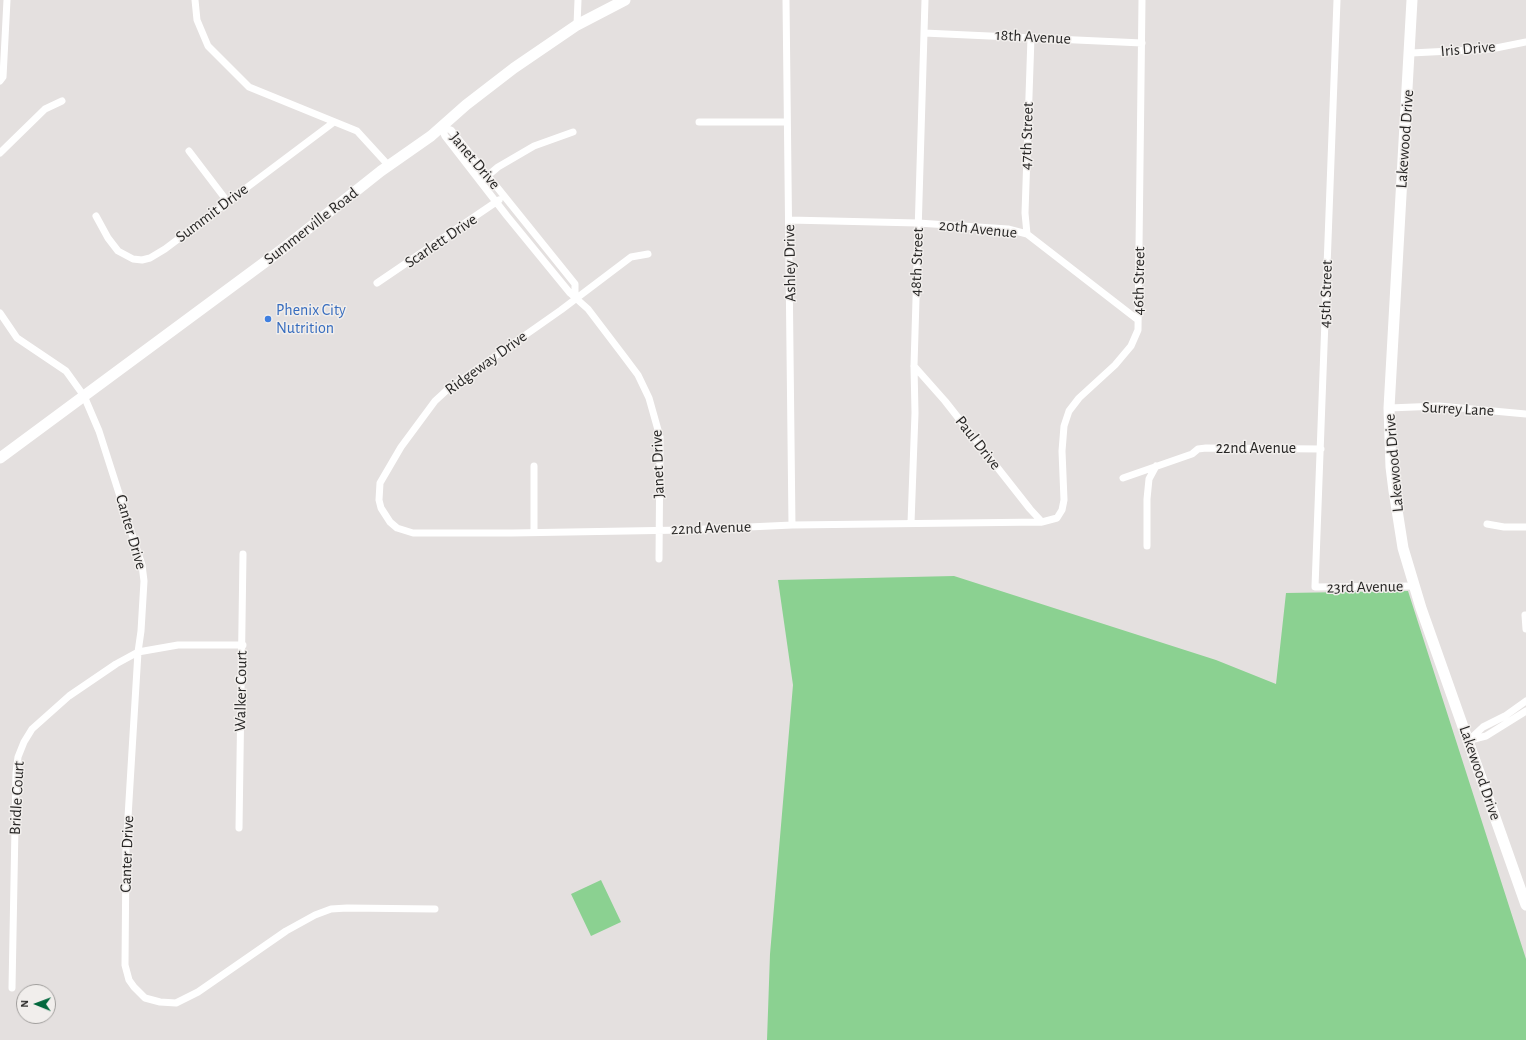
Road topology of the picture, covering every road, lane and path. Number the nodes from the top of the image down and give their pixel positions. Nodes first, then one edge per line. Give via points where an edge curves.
1 (7, 0) edge
2 (195, 0) edge
3 (578, 0) edge
4 (626, 0) edge
5 (786, 0) edge
6 (925, 0) edge
7 (1142, 0) edge
8 (1337, 0) edge
9 (1412, 0) edge
10 (577, 25) junction
11 (924, 33) junction
12 (1031, 37) junction
13 (1526, 42) edge
14 (1142, 43) junction
15 (1411, 53) junction
16 (0, 81) edge
17 (62, 101) dead end
18 (334, 122) junction
19 (699, 122) dead end
20 (787, 122) junction
21 (441, 127) junction
22 (573, 132) dead end
23 (0, 152) edge
24 (189, 152) dead end
25 (389, 166) junction
26 (488, 176) junction
27 (480, 182) junction
28 (504, 197) junction
29 (227, 201) junction
30 (497, 202) junction
31 (96, 216) dead end
32 (789, 220) junction
33 (918, 223) junction
34 (1027, 234) junction
35 (648, 254) dead end
36 (377, 283) dead end
37 (575, 299) junction
38 (0, 313) edge
39 (1138, 320) junction
40 (914, 366) junction
41 (84, 396) junction
42 (1389, 408) junction
43 (1526, 414) edge
44 (1322, 449) junction
45 (0, 458) edge
46 (534, 466) dead end
47 (1156, 466) junction
48 (1123, 478) dead end
49 (385, 516) joint
50 (1042, 522) junction
51 (911, 523) junction
52 (1487, 524) dead end
53 (792, 525) junction
54 (1526, 527) edge
55 (660, 530) junction
56 (534, 531) junction
57 (1148, 546) dead end
58 (243, 554) dead end
59 (660, 559) dead end
60 (1414, 586) junction
61 (1316, 587) joint
62 (1525, 615) dead end
63 (1526, 629) edge
64 (242, 645) junction
65 (138, 652) junction
66 (1526, 701) edge
67 (1526, 711) edge
68 (1468, 741) junction
69 (239, 828) dead end
70 (1526, 905) edge
71 (435, 909) dead end
72 (12, 988) dead end

1 - 16 street via 3,77
2 - 18 street via 197,20 208,46 249,87
3 - 10 street
4 - 10 street, Summerville Road
5 - 20 street, Ashley Drive
6 - 11 street, 48th Street
7 - 14 street, 46th Street
8 - 44 street, 45th Street
9 - 15 street, Lakewood Drive
10 - 21 street, Summerville Road via 514,68
11 - 12 street, 18th Avenue
11 - 33 street, 48th Street
12 - 14 street, 18th Avenue
12 - 34 street, 47th Street via 1025,213
13 - 15 street, Iris Drive via 1485,49
14 - 39 street, 46th Street
15 - 42 street, Lakewood Drive
17 - 23 street via 45,109
18 - 25 street via 356,131
18 - 29 street, Summit Drive
19 - 20 street
20 - 32 street, Ashley Drive
21 - 25 street, Summerville Road
21 - 26 street, Janet Drive via 451,130
21 - 27 street, Janet Drive
22 - 26 street via 534,146 498,166
24 - 29 street
25 - 41 street, Summerville Road via 234,286
26 - 27 street
26 - 28 street, Janet Drive
27 - 30 street, Janet Drive
28 - 30 street, Scarlett Drive
28 - 37 street, Janet Drive via 574,284
29 - 31 street, Summit Drive via 165,249 142,260 125,256 118,251
30 - 36 street, Scarlett Drive
30 - 37 street, Janet Drive
32 - 33 street, 20th Avenue
32 - 53 street, Ashley Drive
33 - 34 street, 20th Avenue via 1008,229
33 - 40 street, 48th Street
34 - 39 street, 20th Avenue
35 - 37 street, Ridgeway Drive via 631,257
37 - 49 street, Ridgeway Drive via 447,390 431,405 401,447 380,483 379,500
37 - 55 street, Janet Drive via 588,309 638,375 649,398 660,437
38 - 41 street, Canter Drive via 17,338 66,371
39 - 50 street, 46th Street via 1138,330 1131,346 1069,411 1064,426 1062,451 1062,510 1057,518
40 - 50 street, Paul Drive
40 - 51 street, 48th Street
41 - 45 street, Summerville Road
41 - 65 street, Canter Drive via 100,431 142,565 144,588
42 - 43 street, Surrey Lane via 1438,406
42 - 60 street, Lakewood Drive via 1394,491
44 - 47 street, 22nd Avenue via 1206,448
44 - 61 street, 45th Street
46 - 56 street
47 - 48 street, 22nd Avenue
47 - 57 street via 1149,479
49 - 56 street, 22nd Avenue via 397,528 413,533
50 - 51 street, 22nd Avenue
51 - 53 street, 22nd Avenue
52 - 54 street
53 - 55 street, 22nd Avenue
55 - 56 street, 22nd Avenue
55 - 59 street, Janet Drive
58 - 64 street, Walker Court
60 - 61 street, 23rd Avenue
60 - 68 street, Lakewood Drive
62 - 63 street
64 - 65 street, Bridle Court via 178,645
64 - 69 street, Walker Court
65 - 71 street, Canter Drive via 126,850 125,965 131,984 145,998 176,1003 184,1000 300,922 330,909
65 - 72 street, Bridle Court via 69,696 37,722 18,757
66 - 68 street via 1483,727
67 - 68 street via 1486,736
68 - 70 street, Lakewood Drive

